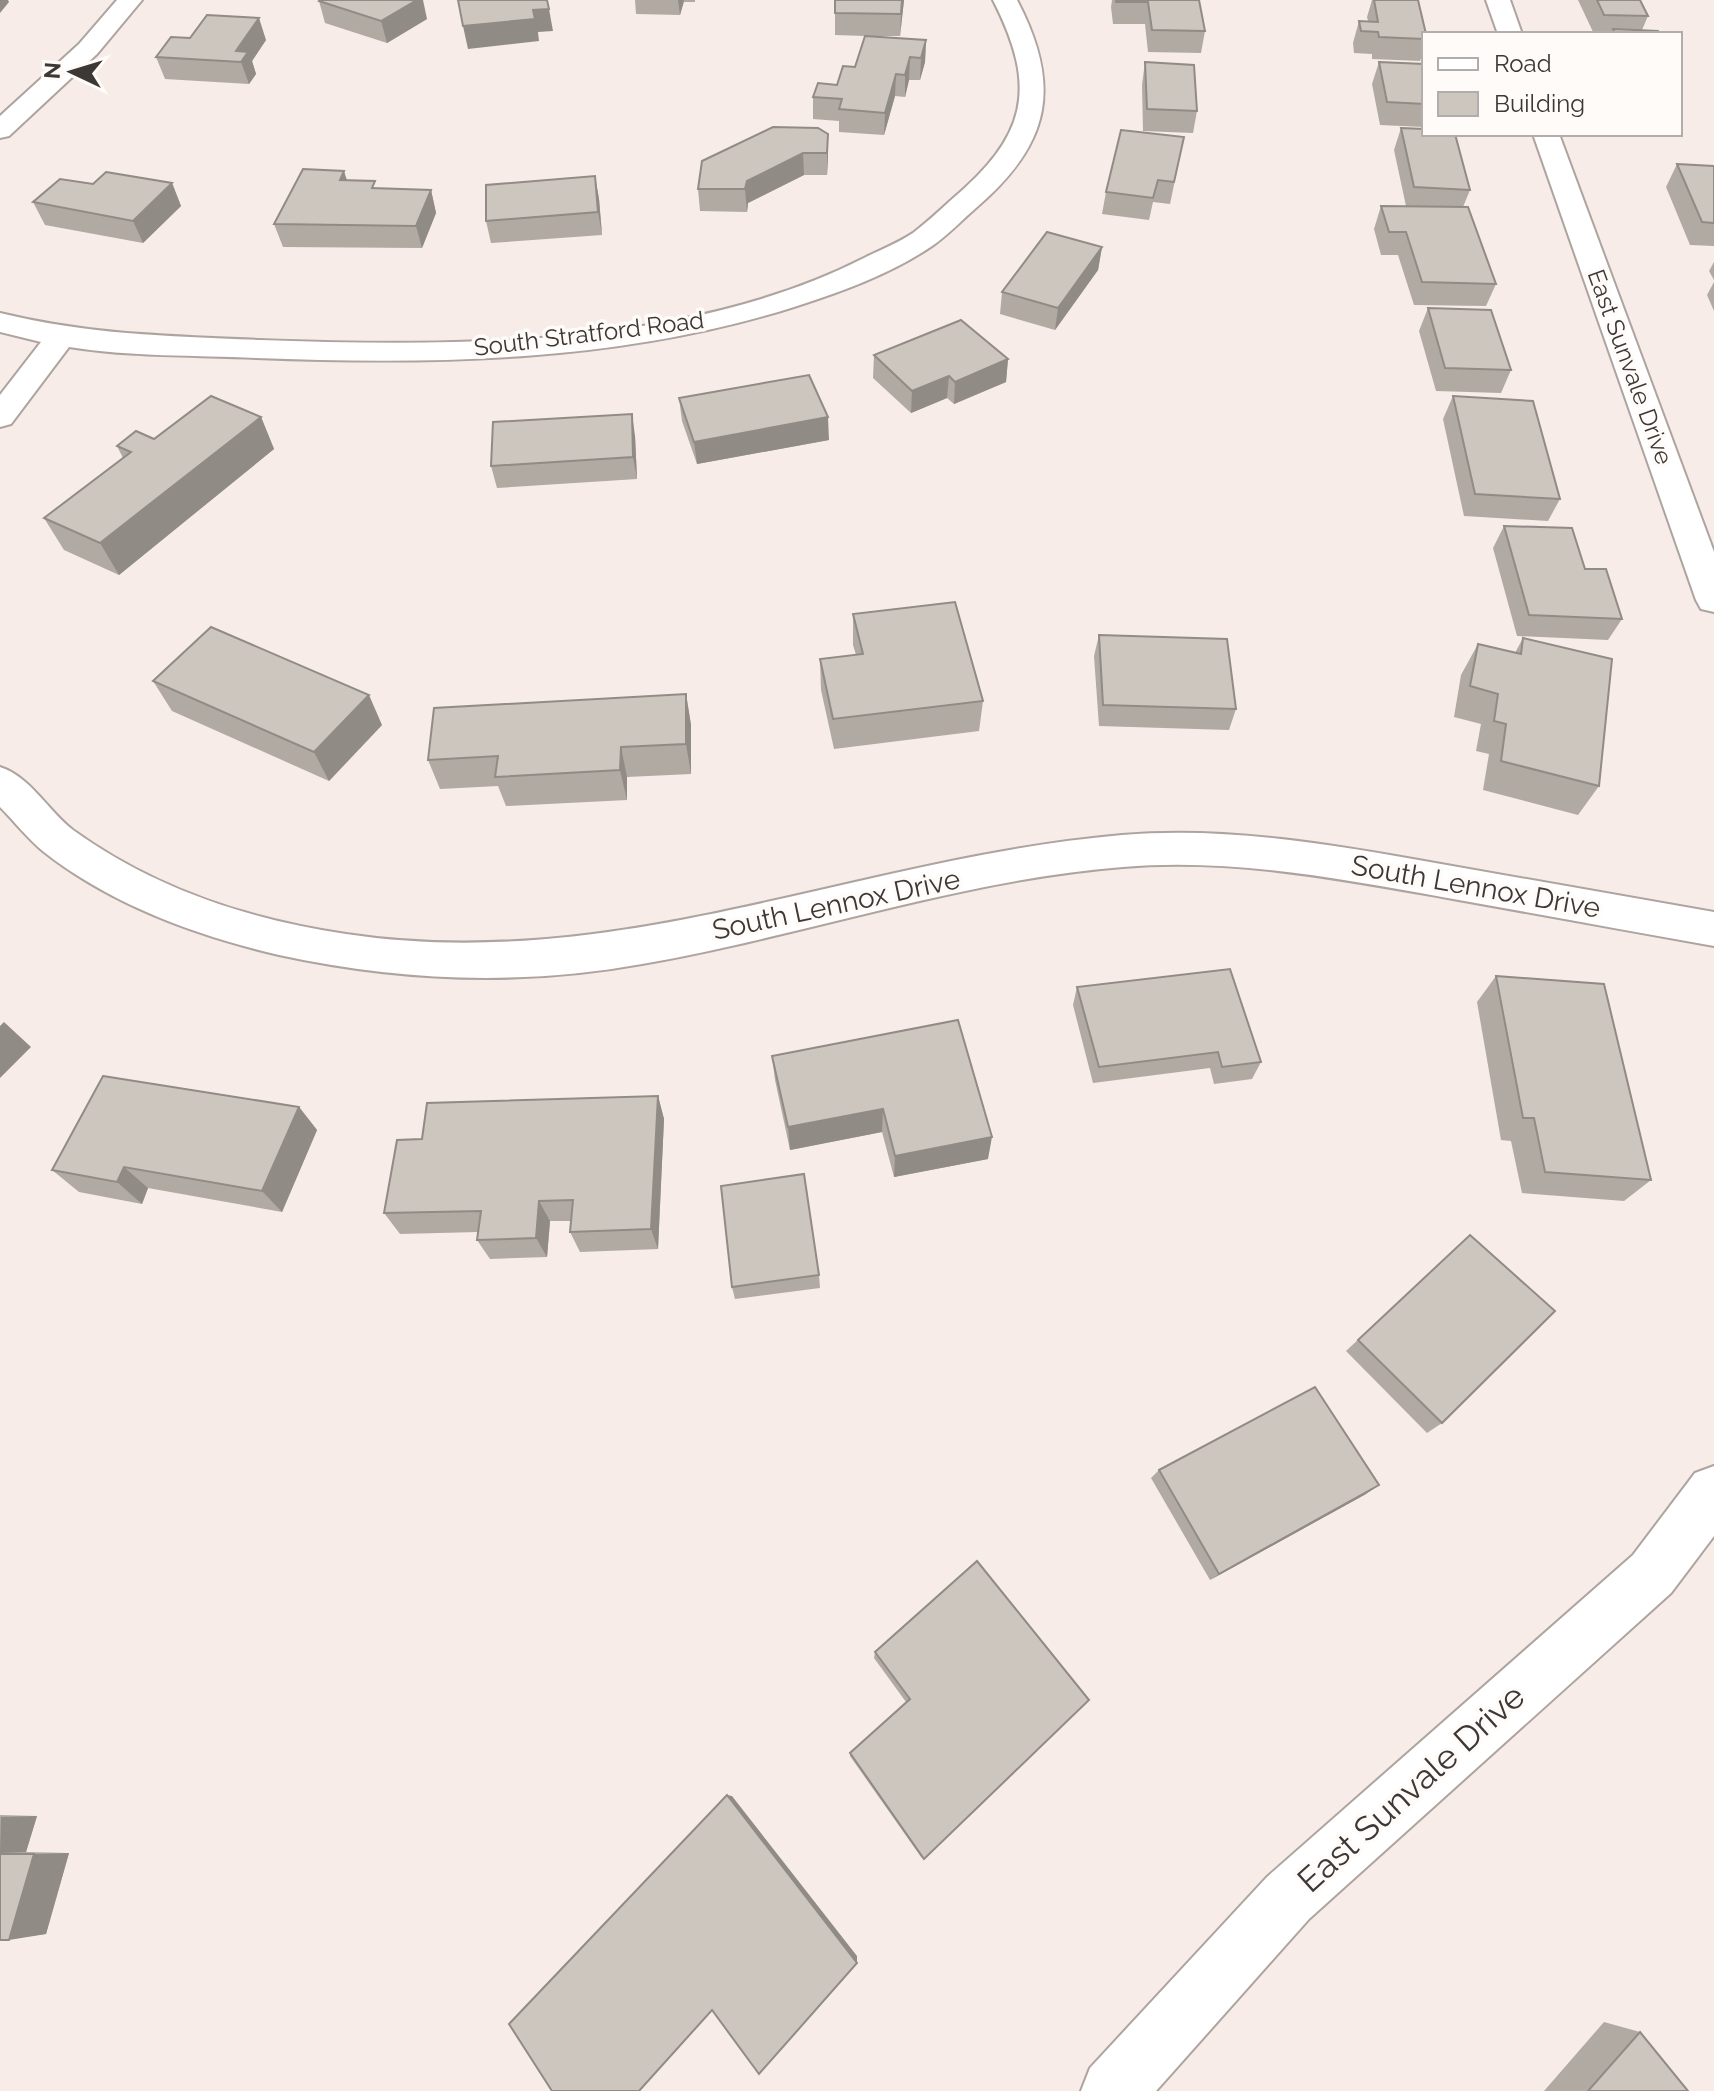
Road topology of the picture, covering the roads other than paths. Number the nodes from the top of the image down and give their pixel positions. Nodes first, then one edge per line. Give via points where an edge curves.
1 (130, 0) edge
2 (1005, 0) edge
3 (1498, 0) edge
4 (1509, 32) edge
5 (0, 130) edge
6 (1547, 136) edge
7 (0, 322) edge
8 (61, 337) junction
9 (0, 417) edge
10 (1714, 600) edge
11 (0, 782) edge
12 (1714, 929) edge
13 (1714, 1492) edge
14 (1113, 2091) edge

1 - 5 street via 82,55
2 - 8 street, South Stratford Road via 1035,72 1036,100 1006,165 974,201 927,238 820,290 694,324 473,349 285,350 117,345
3 - 4 street
6 - 10 street, East Sunvale Drive
7 - 8 street, South Stratford Road
8 - 9 street
11 - 12 street, South Lennox Drive via 57,840 135,888 228,926 346,952 435,960 559,958 642,947 1004,867 1124,851 1239,850 1338,862
13 - 14 street, East Sunvale Drive via 1652,1574 1288,1898

